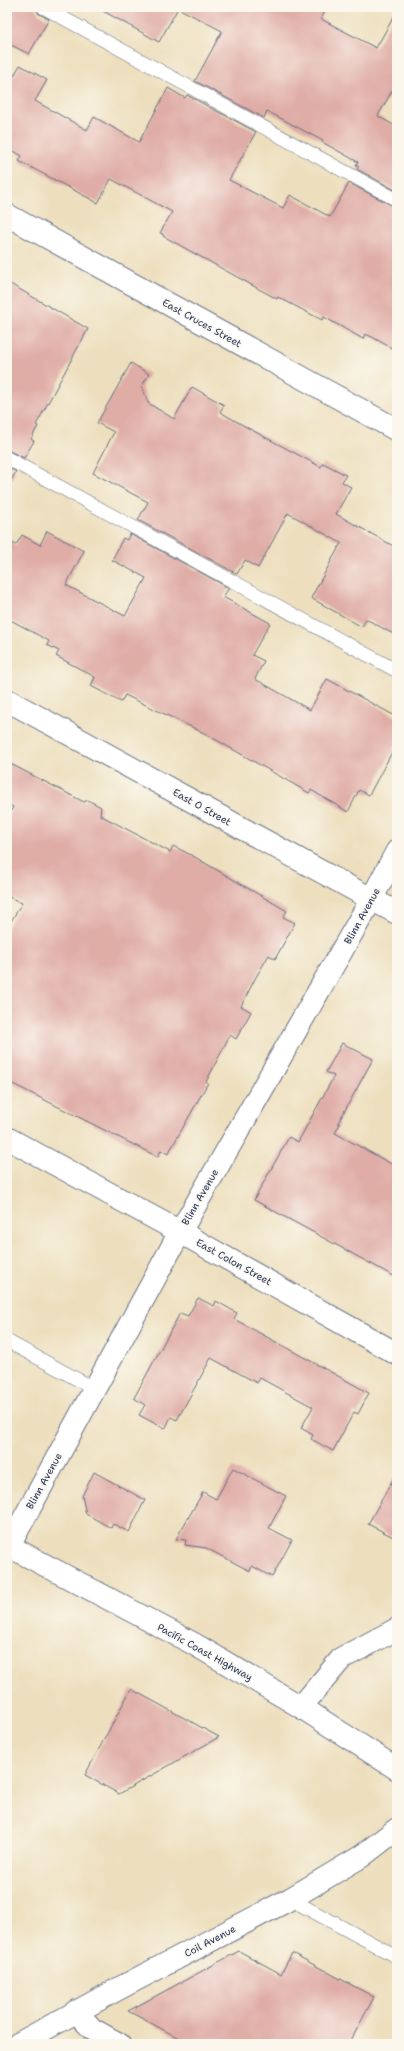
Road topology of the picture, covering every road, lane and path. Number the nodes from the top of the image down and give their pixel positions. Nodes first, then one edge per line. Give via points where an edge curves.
1 (43, 7) edge
2 (397, 200) edge
3 (7, 215) edge
4 (397, 430) edge
5 (7, 458) edge
6 (397, 671) edge
7 (7, 700) edge
8 (397, 851) edge
9 (371, 900) junction
10 (397, 913) edge
11 (7, 1138) edge
12 (180, 1232) junction
13 (7, 1341) edge
14 (397, 1354) edge
15 (95, 1389) junction
16 (8, 1545) edge
17 (397, 1628) edge
18 (301, 1707) junction
19 (397, 1769) edge
20 (397, 1829) edge
21 (290, 1899) junction
22 (397, 1958) edge
23 (76, 2011) junction
24 (18, 2044) edge
25 (119, 2044) edge

1 - 2 lane
3 - 4 main road, East Cruces Street
5 - 6 lane
7 - 9 main road, East O Street
8 - 9 main road, Blinn Avenue
9 - 10 main road, East O Street
9 - 12 main road, Blinn Avenue
11 - 12 main road, East Colon Street
12 - 14 main road, East Colon Street
12 - 15 main road, Blinn Avenue
13 - 15 lane
15 - 16 main road, Blinn Avenue
16 - 18 main road, Pacific Coast Highway via 194,1644
17 - 18 main road via 342,1658
18 - 19 main road, Pacific Coast Highway
20 - 21 main road, Coil Avenue via 362,1856
21 - 22 lane
21 - 23 main road, Coil Avenue
23 - 24 main road, Coil Avenue
23 - 25 main road via 92,2028

